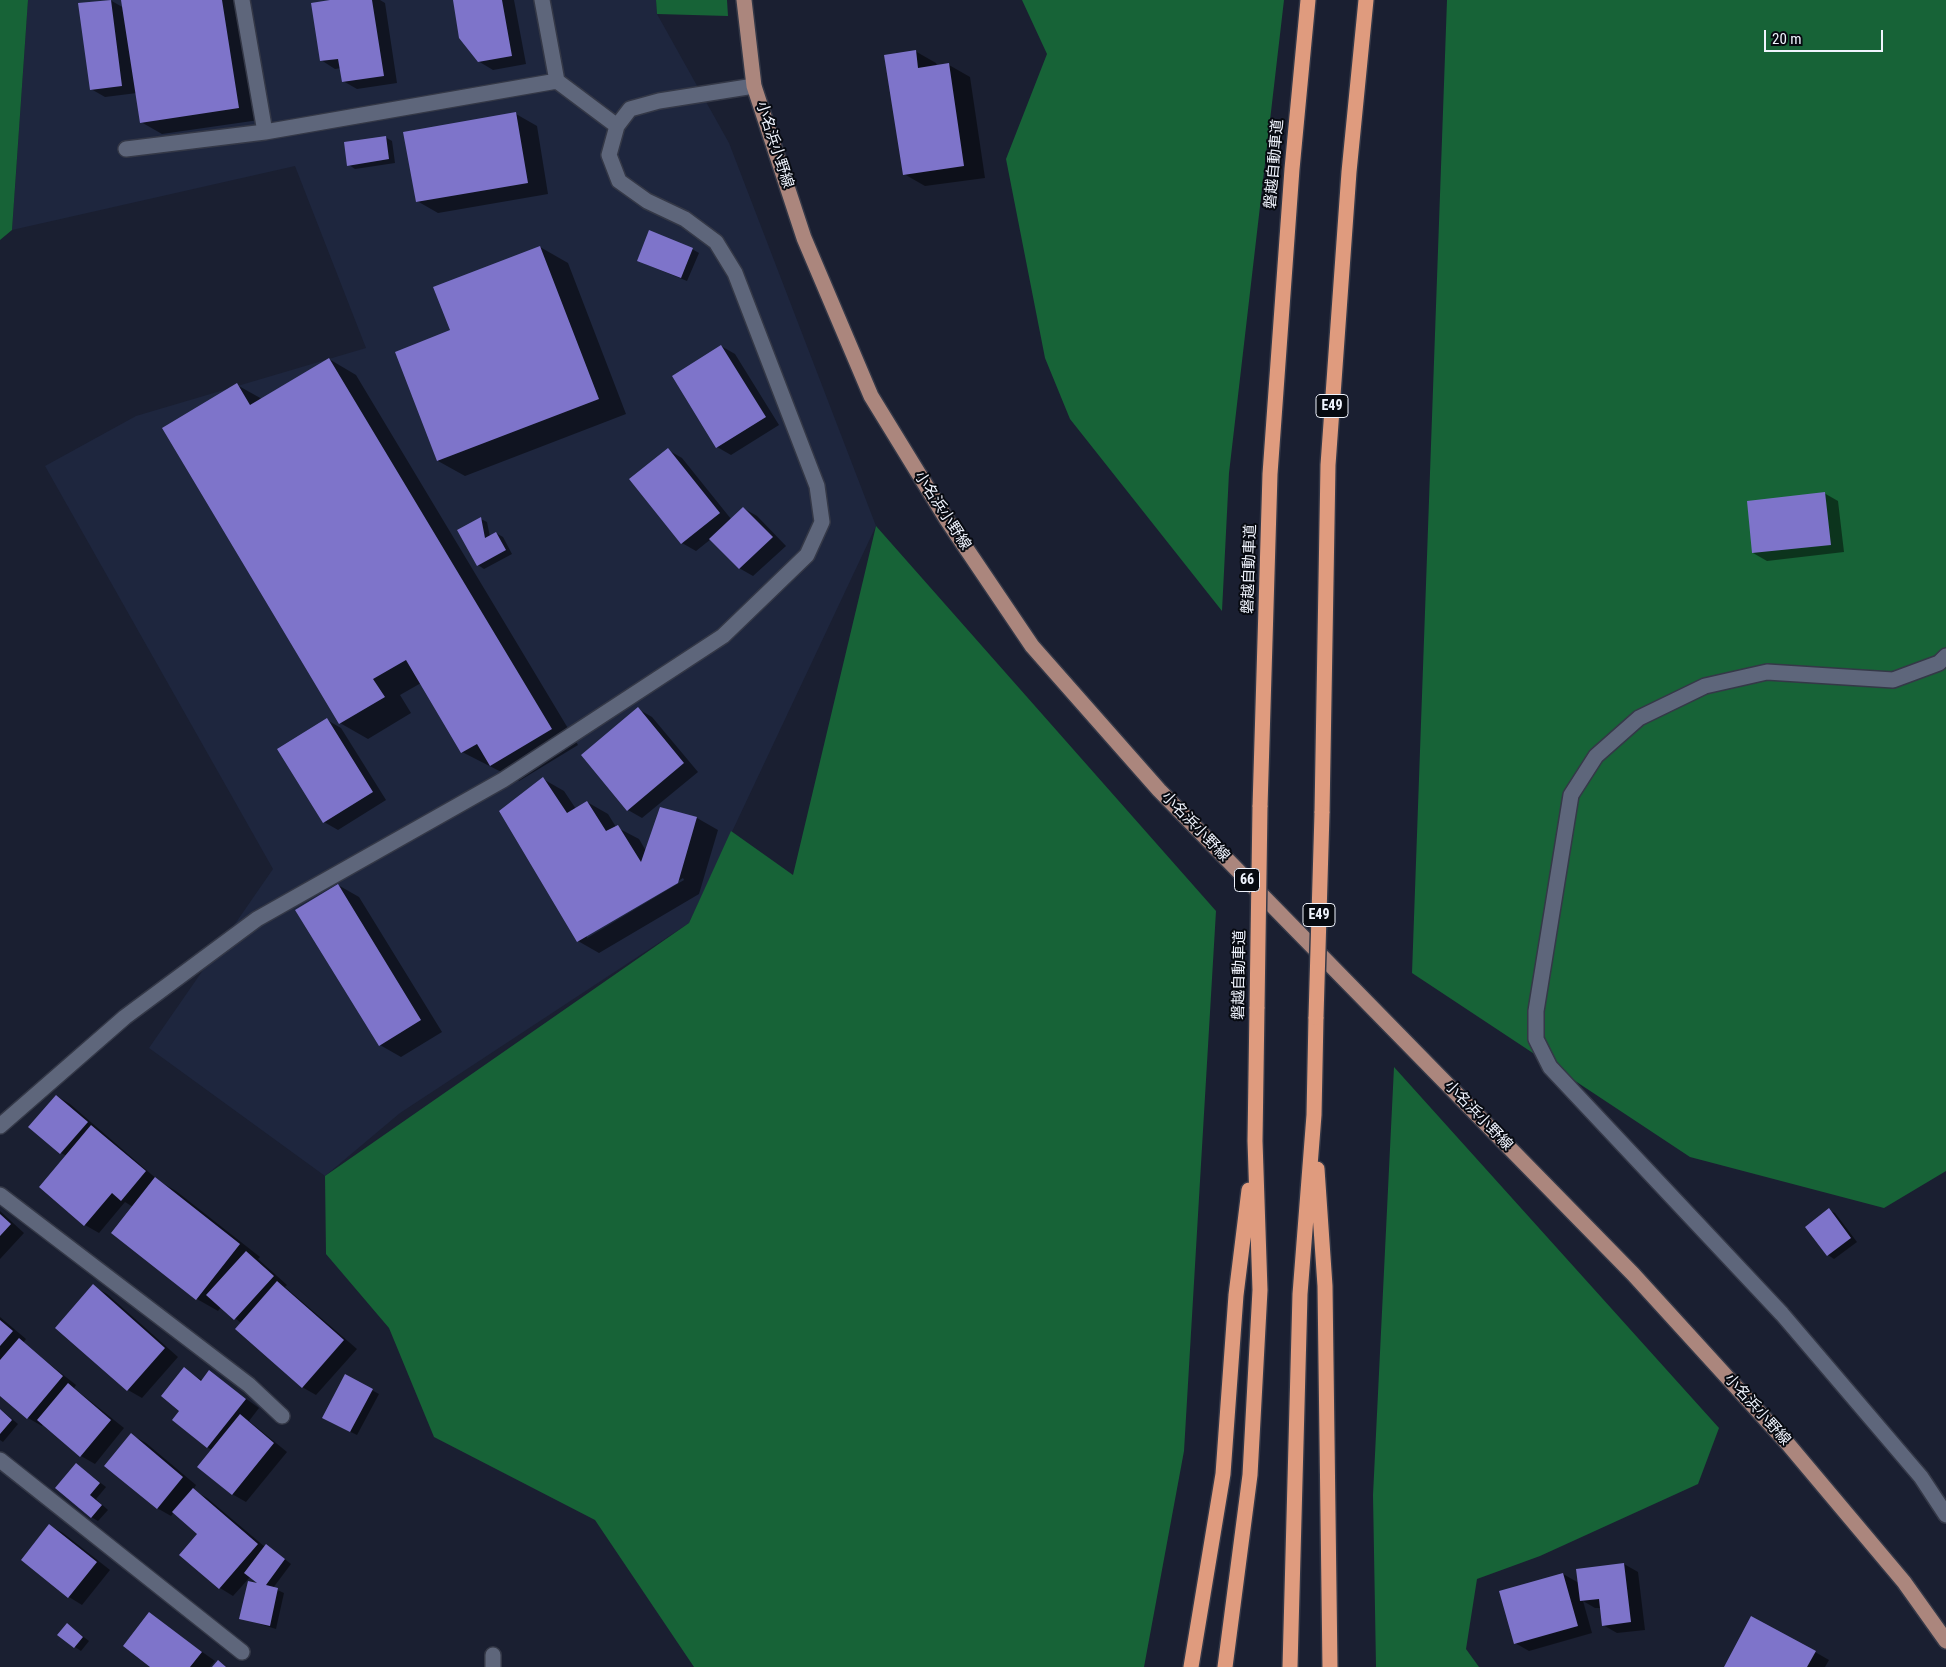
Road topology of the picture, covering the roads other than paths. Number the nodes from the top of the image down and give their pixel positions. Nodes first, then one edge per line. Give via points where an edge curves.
1 (242, 0) edge
2 (542, 0) edge
3 (744, 0) edge
4 (1308, 0) edge
5 (1366, 0) edge
6 (557, 81) junction
7 (754, 86) junction
8 (617, 126) junction
9 (265, 132) junction
10 (126, 149) dead end
11 (1946, 656) edge
12 (1314, 1115) junction
13 (0, 1126) edge
14 (1255, 1141) junction
15 (0, 1195) edge
16 (282, 1416) dead end
17 (0, 1460) edge
18 (1946, 1515) edge
19 (1946, 1641) edge
20 (242, 1652) dead end
21 (1191, 1667) edge
22 (1225, 1667) edge
23 (1290, 1667) edge
24 (1330, 1667) edge

1 - 9 street
2 - 6 street
3 - 7 main road, 小名浜小野線 / 66
4 - 14 highway, 磐越自動車道, bridge via 1270,474 1260,807
5 - 12 highway, E49, bridge via 1349,172 1328,465
6 - 8 street
6 - 9 street
7 - 8 street via 659,101 630,109
7 - 19 main road, 小名浜小野線 / 66 via 804,238 871,396 947,520 1032,646 1159,790 1633,1274 1788,1444 1904,1582
8 - 13 street via 609,155 619,181 647,201 685,218 716,242 735,273 818,486 822,522 807,555 715,642 503,780 257,919 126,1017
9 - 10 street
11 - 18 street via 1939,663 1893,680 1767,672 1706,686 1639,718 1596,756 1570,795 1536,1011 1536,1040 1550,1067 1782,1314 1921,1477
12 - 23 highway via 1300,1294
12 - 24 highway via 1324,1286
14 - 21 highway via 1236,1295 1223,1474
14 - 22 highway via 1260,1290 1252,1446
15 - 16 street via 249,1385
17 - 20 street

